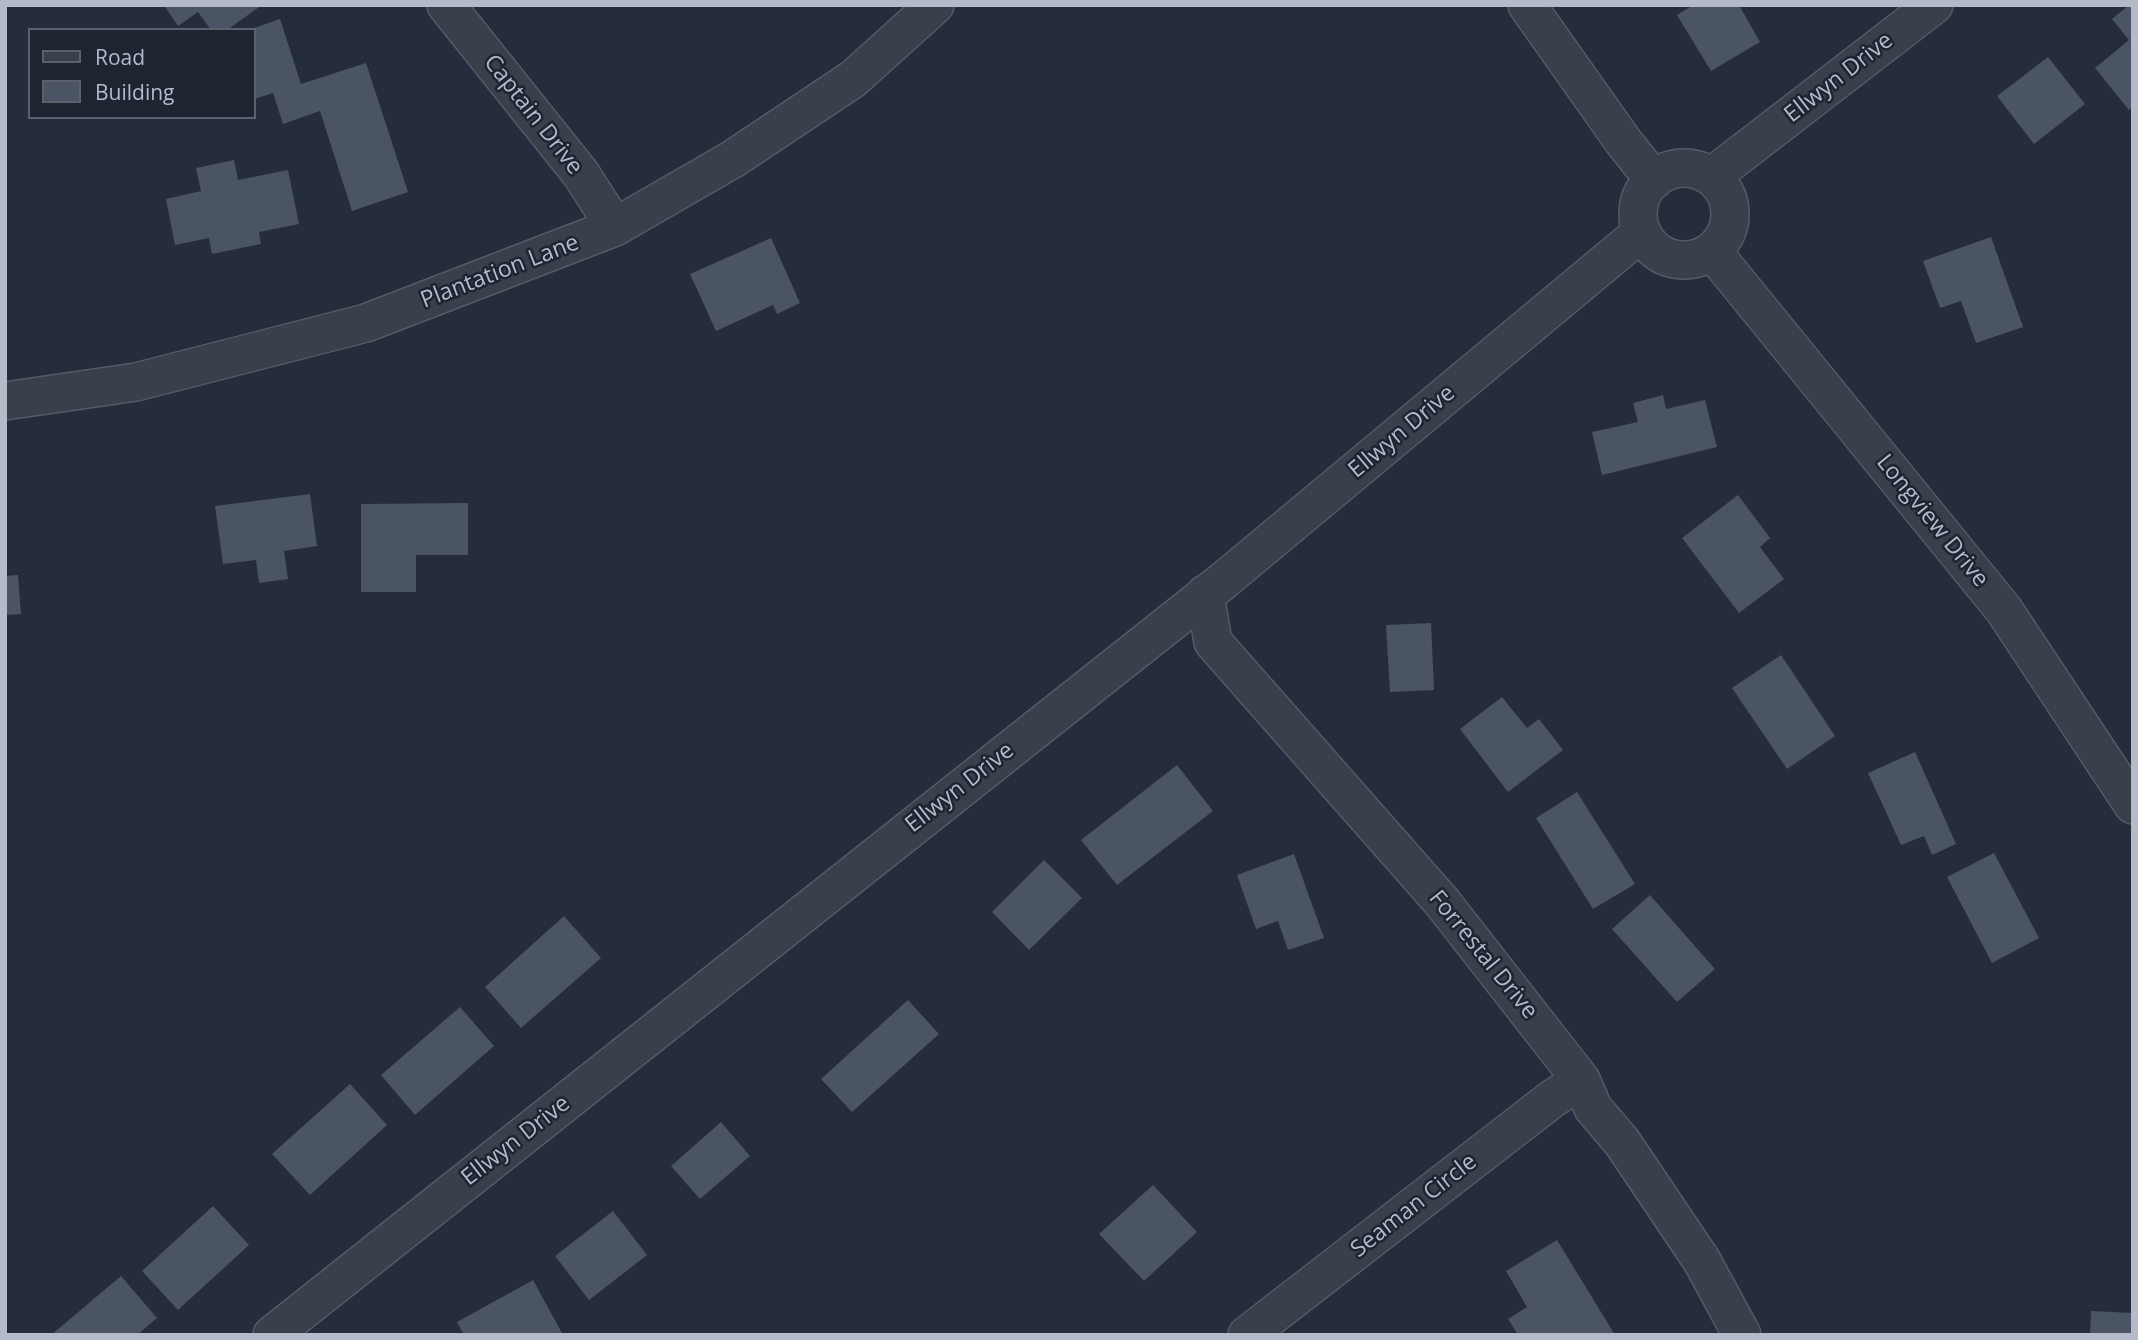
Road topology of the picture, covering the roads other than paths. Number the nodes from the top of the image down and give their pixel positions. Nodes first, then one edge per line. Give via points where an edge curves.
1 (446, 5) edge
2 (935, 5) edge
3 (1527, 5) edge
4 (1934, 5) edge
5 (1711, 177) junction
6 (1654, 180) junction
7 (615, 227) junction
8 (1642, 232) junction
9 (1712, 251) junction
10 (5, 401) edge
11 (1205, 594) junction
12 (2133, 805) edge
13 (1581, 1080) junction
14 (272, 1335) edge
15 (1247, 1335) edge
16 (1742, 1335) edge

1 - 7 street, Captain Drive via 582,174
2 - 7 street, Plantation Lane via 853,79 733,159
3 - 6 street
4 - 5 street, Ellwyn Drive
5 - 6 street via 1684,168
5 - 9 street via 1729,201 1730,216 1727,232
6 - 8 street via 1639,203
7 - 10 street, Plantation Lane via 366,323 136,382
8 - 9 street via 1651,246 1678,260 1693,260
8 - 11 street, Ellwyn Drive
9 - 12 street, Longview Drive via 2004,610
11 - 13 street, Forrestal Drive via 1213,642 1442,902
11 - 14 street, Ellwyn Drive
13 - 15 street, Seaman Circle
13 - 16 street, Forrestal Drive via 1593,1108 1622,1142 1702,1261

